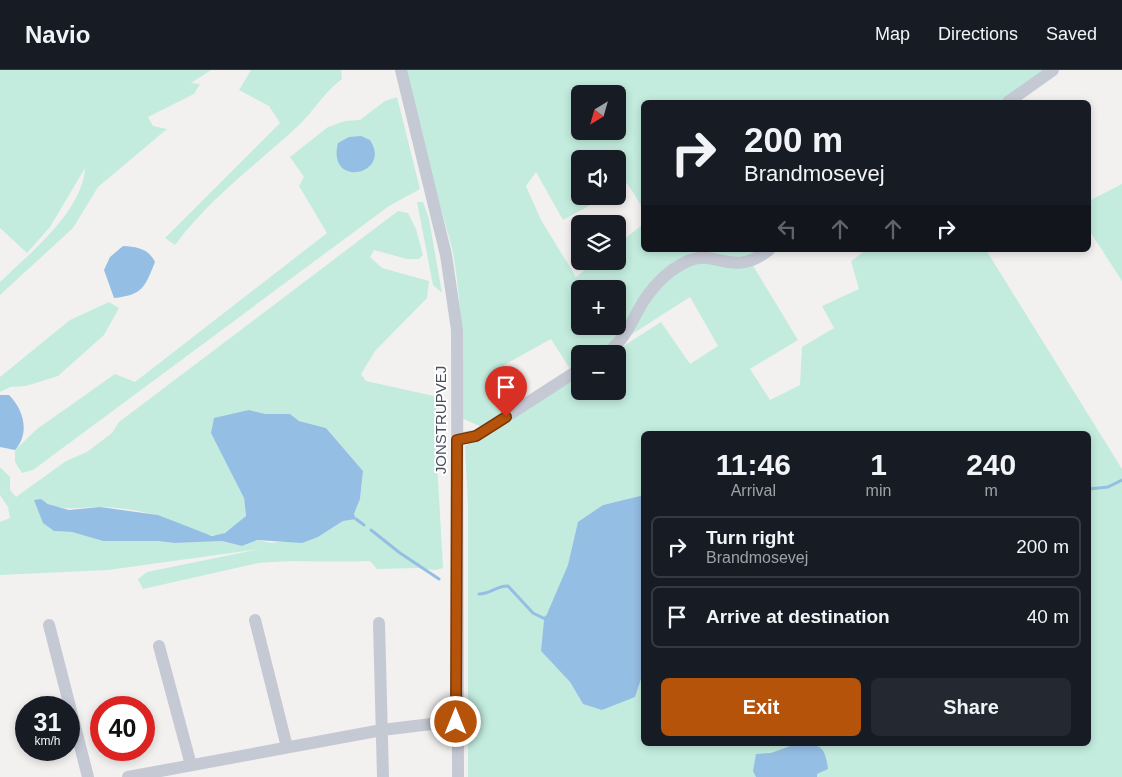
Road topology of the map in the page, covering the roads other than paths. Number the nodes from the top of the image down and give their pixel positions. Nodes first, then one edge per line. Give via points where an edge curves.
1 (401, 70) edge
2 (1052, 70) edge
3 (1011, 100) edge
4 (766, 252) edge
5 (618, 345) edge
6 (571, 376) edge
7 (457, 440) junction
8 (255, 620) dead end
9 (379, 624) dead end
10 (49, 625) dead end
11 (159, 646) dead end
12 (456, 722) junction
13 (382, 730) junction
14 (287, 747) junction
15 (190, 765) junction
16 (88, 777) edge
17 (128, 777) edge
18 (383, 777) edge
19 (458, 777) edge

1 - 7 street, JONSTRUPVEJ via 451,285 457,330
2 - 3 street
4 - 5 street via 757,259 735,264 702,258 690,260 673,270 643,301
6 - 7 street via 476,436
7 - 12 street, JONSTRUPVEJ
8 - 14 street
9 - 13 street
10 - 16 street
11 - 15 street
12 - 13 street
12 - 19 street, JONSTRUPVEJ
13 - 14 street
13 - 18 street
14 - 15 street
15 - 17 street

